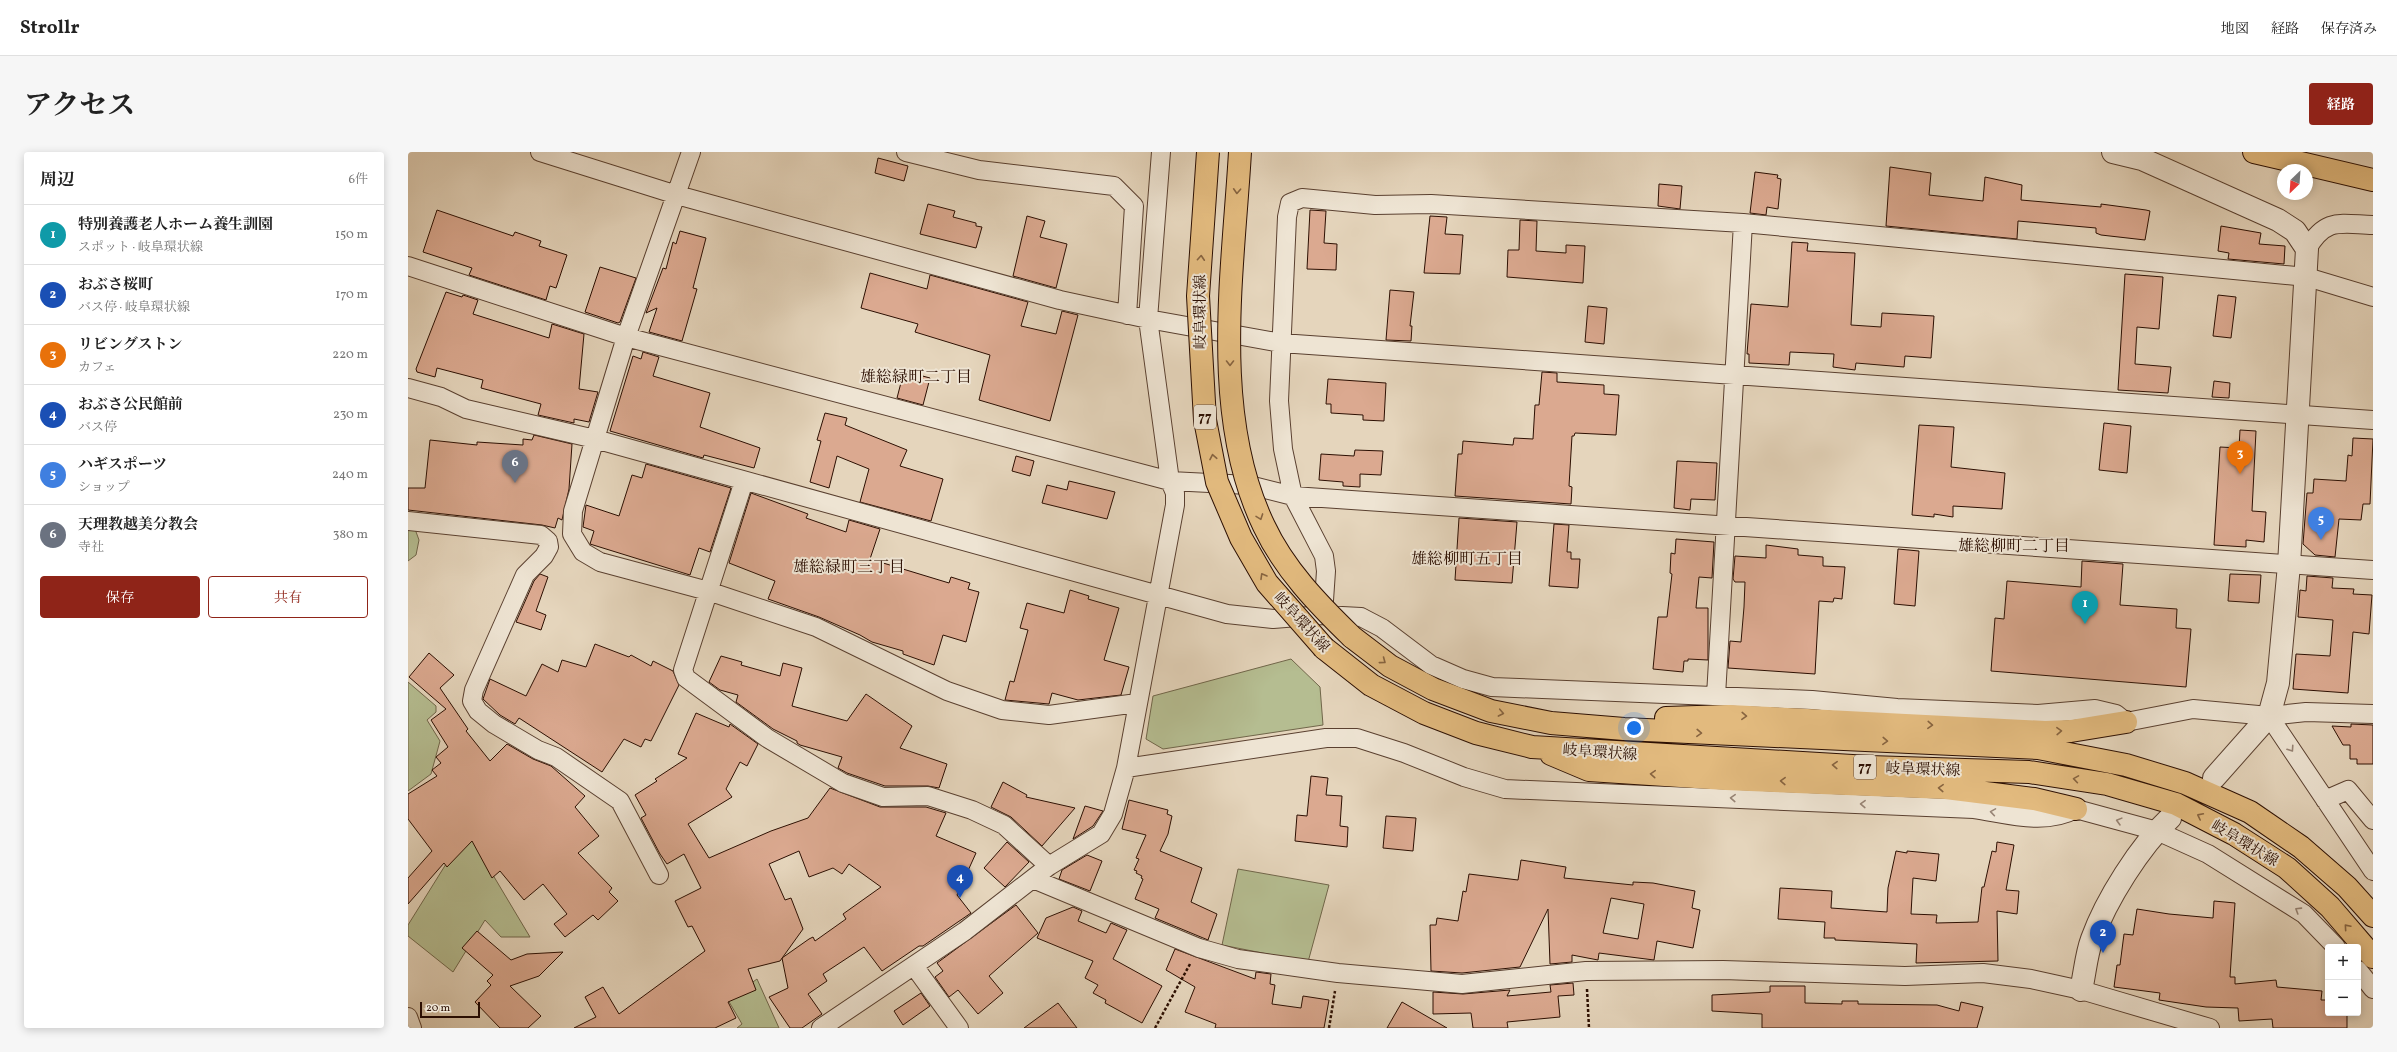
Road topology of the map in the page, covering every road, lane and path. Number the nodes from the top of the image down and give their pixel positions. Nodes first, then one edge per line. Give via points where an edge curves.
1 (540, 152) edge
2 (691, 152) edge
3 (906, 152) edge
4 (1161, 152) edge
5 (1208, 152) edge
6 (1240, 152) edge
7 (2114, 152) edge
8 (2254, 152) edge
9 (2373, 180) edge
10 (677, 195) junction
11 (1743, 223) junction
12 (2373, 225) edge
13 (2307, 249) junction
14 (408, 266) edge
15 (2307, 277) junction
16 (2373, 297) edge
17 (1127, 315) junction
18 (1148, 319) junction
19 (626, 337) junction
20 (1281, 343) junction
21 (1734, 374) junction
22 (408, 388) edge
23 (2298, 415) junction
24 (2373, 420) edge
25 (595, 439) junction
26 (744, 481) junction
27 (1170, 481) junction
28 (1293, 496) junction
29 (408, 520) edge
30 (1725, 524) junction
31 (2288, 565) junction
32 (2373, 570) edge
33 (708, 591) junction
34 (1160, 596) junction
35 (1323, 615) junction
36 (1716, 696) junction
37 (1137, 703) junction
38 (2373, 714) edge
39 (2269, 716) junction
40 (2126, 722) junction
41 (1551, 723) junction
42 (1532, 747) junction
43 (1126, 768) junction
44 (2214, 778) dead end
45 (2325, 800) junction
46 (2076, 809) junction
47 (2373, 820) edge
48 (2163, 824) junction
49 (1050, 866) junction
50 (2372, 870) edge
51 (659, 875) dead end
52 (1033, 879) junction
53 (2373, 916) edge
54 (2333, 944) edge
55 (1199, 948) junction
56 (2373, 957) edge
57 (914, 966) junction
58 (1586, 971) junction
59 (1338, 973) junction
60 (2361, 974) edge
61 (2373, 989) edge
62 (2081, 990) junction
63 (408, 1017) edge
64 (412, 1028) edge
65 (822, 1028) edge
66 (959, 1028) edge
67 (1155, 1028) edge
68 (1329, 1028) edge
69 (1589, 1028) edge
70 (2210, 1028) edge

1 - 10 street
2 - 10 street
3 - 17 street via 979,170 1114,186 1134,206
4 - 18 street
42 -> 5 main road, 岐阜環状線 / 77, bridge via 1476,733 1424,713 1371,686 1324,648 1266,582 1241,538 1217,482 1205,420 1198,296
6 -> 41 main road, 岐阜環状線 / 77, bridge via 1230,366 1233,412 1244,472 1264,526 1287,565 1316,602 1352,637 1390,666 1433,689 1491,711
7 - 13 street via 2142,159 2278,220 2295,231
8 - 9 main road
10 - 17 street via 1060,300
10 - 19 street
11 - 15 street
11 - 20 street via 1431,204 1375,205 1302,198 1290,203 1287,217
11 - 21 street
12 - 13 street via 2331,224 2316,234
13 - 15 street
14 - 19 street
15 - 16 street
15 - 23 street
17 - 18 street
18 - 20 street
18 - 27 street
19 - 25 street
19 - 27 street
20 - 21 street
20 - 28 street via 1279,401 1284,449
21 - 23 street
21 - 30 street
22 - 25 street via 441,397 466,410
23 - 24 street
23 - 31 street
25 - 26 street
25 - 33 street via 573,511 572,534 583,552 600,562
26 - 33 street
26 - 34 street
27 - 28 street via 1249,486
27 - 34 street via 1175,492 1175,505
28 - 30 street
28 - 35 street via 1324,556 1326,571
29 - 51 street via 541,536 548,541 549,547 544,556 525,575 474,690 472,701 478,711 494,724 538,750 556,757 620,801
30 - 31 street
30 - 36 street
31 - 32 street
31 - 39 street via 2278,684
33 - 37 street via 816,627 947,690 1002,710 1049,715
33 - 49 street via 683,670 686,678 767,738 843,783 883,797 928,796 972,810 1004,825
34 - 35 street via 1227,614 1273,618
34 - 37 street
35 - 36 street via 1361,617 1382,628 1432,665 1463,679 1492,687
36 - 40 street via 2038,714 2095,709 2116,714
37 - 43 street
38 - 39 street via 2306,712
39 - 40 street via 2193,709
39 - 44 street
39 -> 45 street
41 -> 40 main road, 77 via 1729,716 2045,732 2071,731
41 -> 53 main road, 岐阜環状線 / 77 via 1624,729 2038,748 2126,765 2185,783 2250,812 2301,847 2347,887
46 -> 42 main road, 77 via 2034,799 1946,788 1726,779 1589,770
56 -> 42 main road, 岐阜環状線 / 77 via 2330,907 2287,868 2234,834 2176,804 2107,784 2029,772 1861,767
46 -> 43 street via 2064,816 2039,819 1974,809 1505,789 1464,777 1357,738 1326,738
43 - 49 street via 1113,814 1101,834
45 - 47 street via 2348,790
45 - 50 street
48 -> 46 street
54 -> 48 street via 2304,914
48 - 62 street via 2104,908 2091,940
49 - 52 street
52 - 55 street
52 - 57 street
55 - 59 street via 1238,959
55 - 67 path
57 - 65 street
57 - 66 street
58 - 59 street via 1545,973 1462,984
58 - 62 street via 1723,970 1906,976 1983,973 2031,979
58 - 69 path
59 - 68 path
60 - 61 street
62 - 70 street
63 - 64 street

